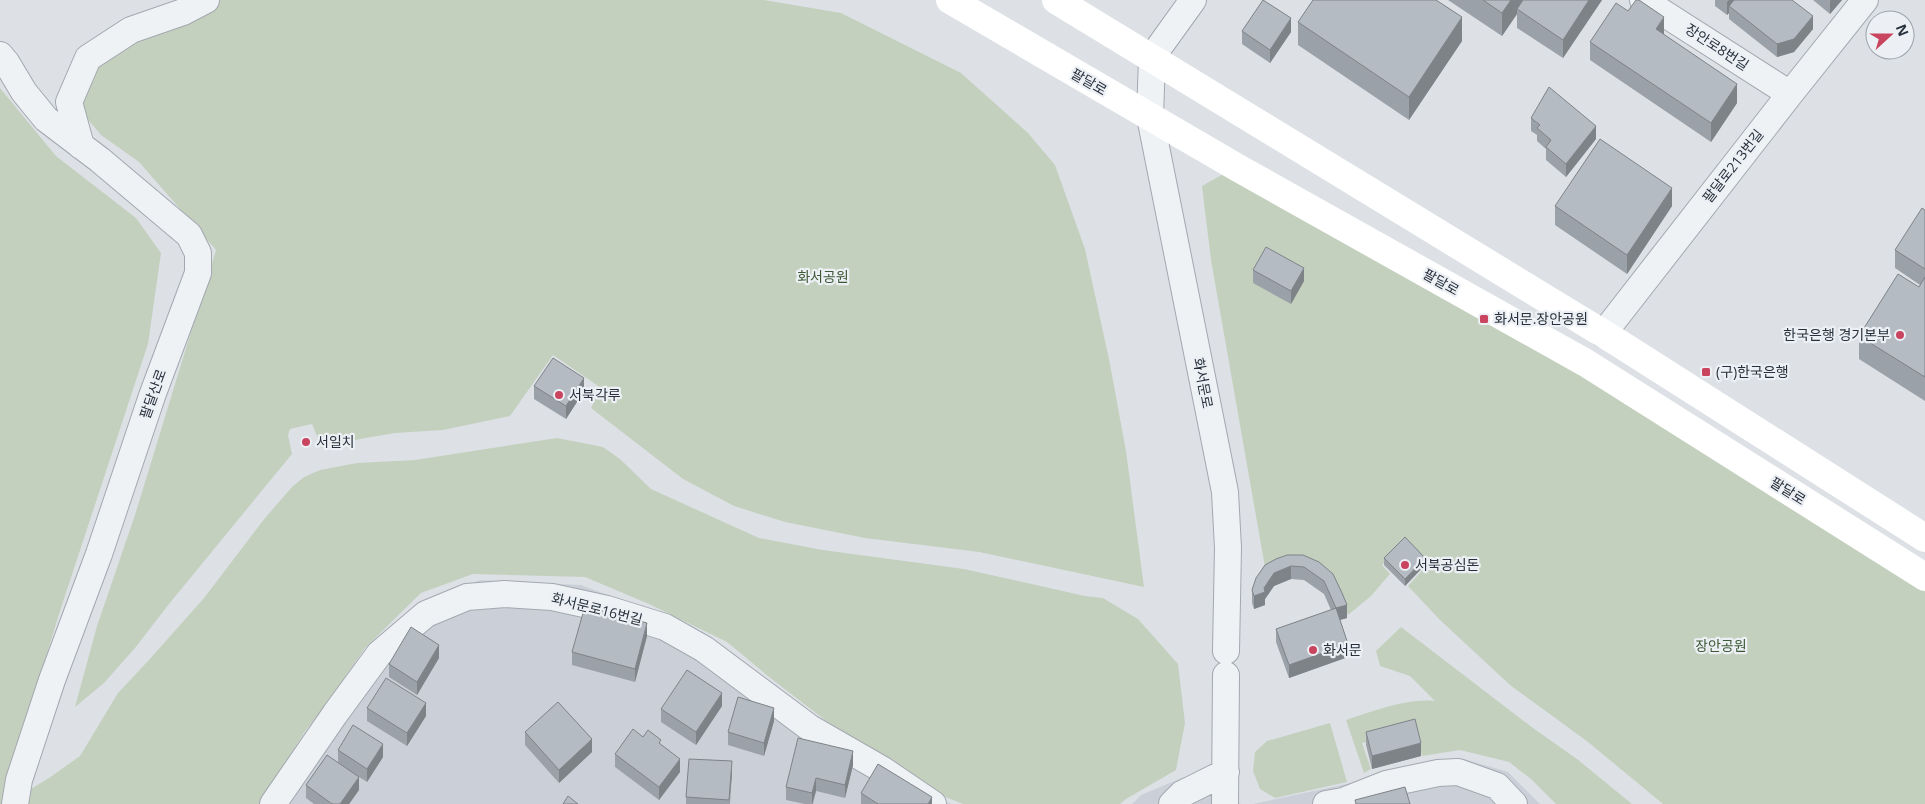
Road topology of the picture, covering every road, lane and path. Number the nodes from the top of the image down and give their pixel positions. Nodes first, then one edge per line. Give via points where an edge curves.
1 (206, 0) edge
2 (950, 0) edge
3 (1056, 0) edge
4 (1193, 0) edge
5 (1643, 0) edge
6 (1865, 0) edge
7 (1082, 10) edge
8 (0, 54) edge
9 (1152, 57) junction
10 (1790, 94) junction
11 (1150, 118) junction
12 (81, 146) junction
13 (1603, 334) junction
14 (1925, 538) edge
15 (1925, 577) edge
16 (1226, 772) junction
17 (1338, 803) edge
18 (14, 804) edge
19 (273, 804) edge
20 (933, 804) edge
21 (1172, 804) edge
22 (1224, 804) edge
23 (1514, 804) edge

1 - 12 street via 183,12 131,30 88,58 69,102
2 - 11 main road, 팔달로
3 - 7 main road
4 - 9 street
5 - 10 street, 장안로8번길
6 - 10 street, 팔달로213번길
7 - 9 main road
8 - 12 street, 팔달산로 via 46,119
9 - 11 street, 화서문로
9 - 13 main road
10 - 13 street, 팔달로213번길
11 - 15 main road, 팔달로 via 1586,363
11 - 16 street, 화서문로 via 1225,492 1228,548
12 - 18 street, 팔달산로 via 188,235 198,253 198,272 52,680
13 - 14 main road
16 - 21 street via 1182,794
16 - 22 street, 화서문로
17 - 23 street via 1386,784 1458,772 1497,786
19 - 20 street, 화서문로16번길 via 379,654 426,614 467,597 506,594 552,596 665,627 704,649 810,728 883,770

